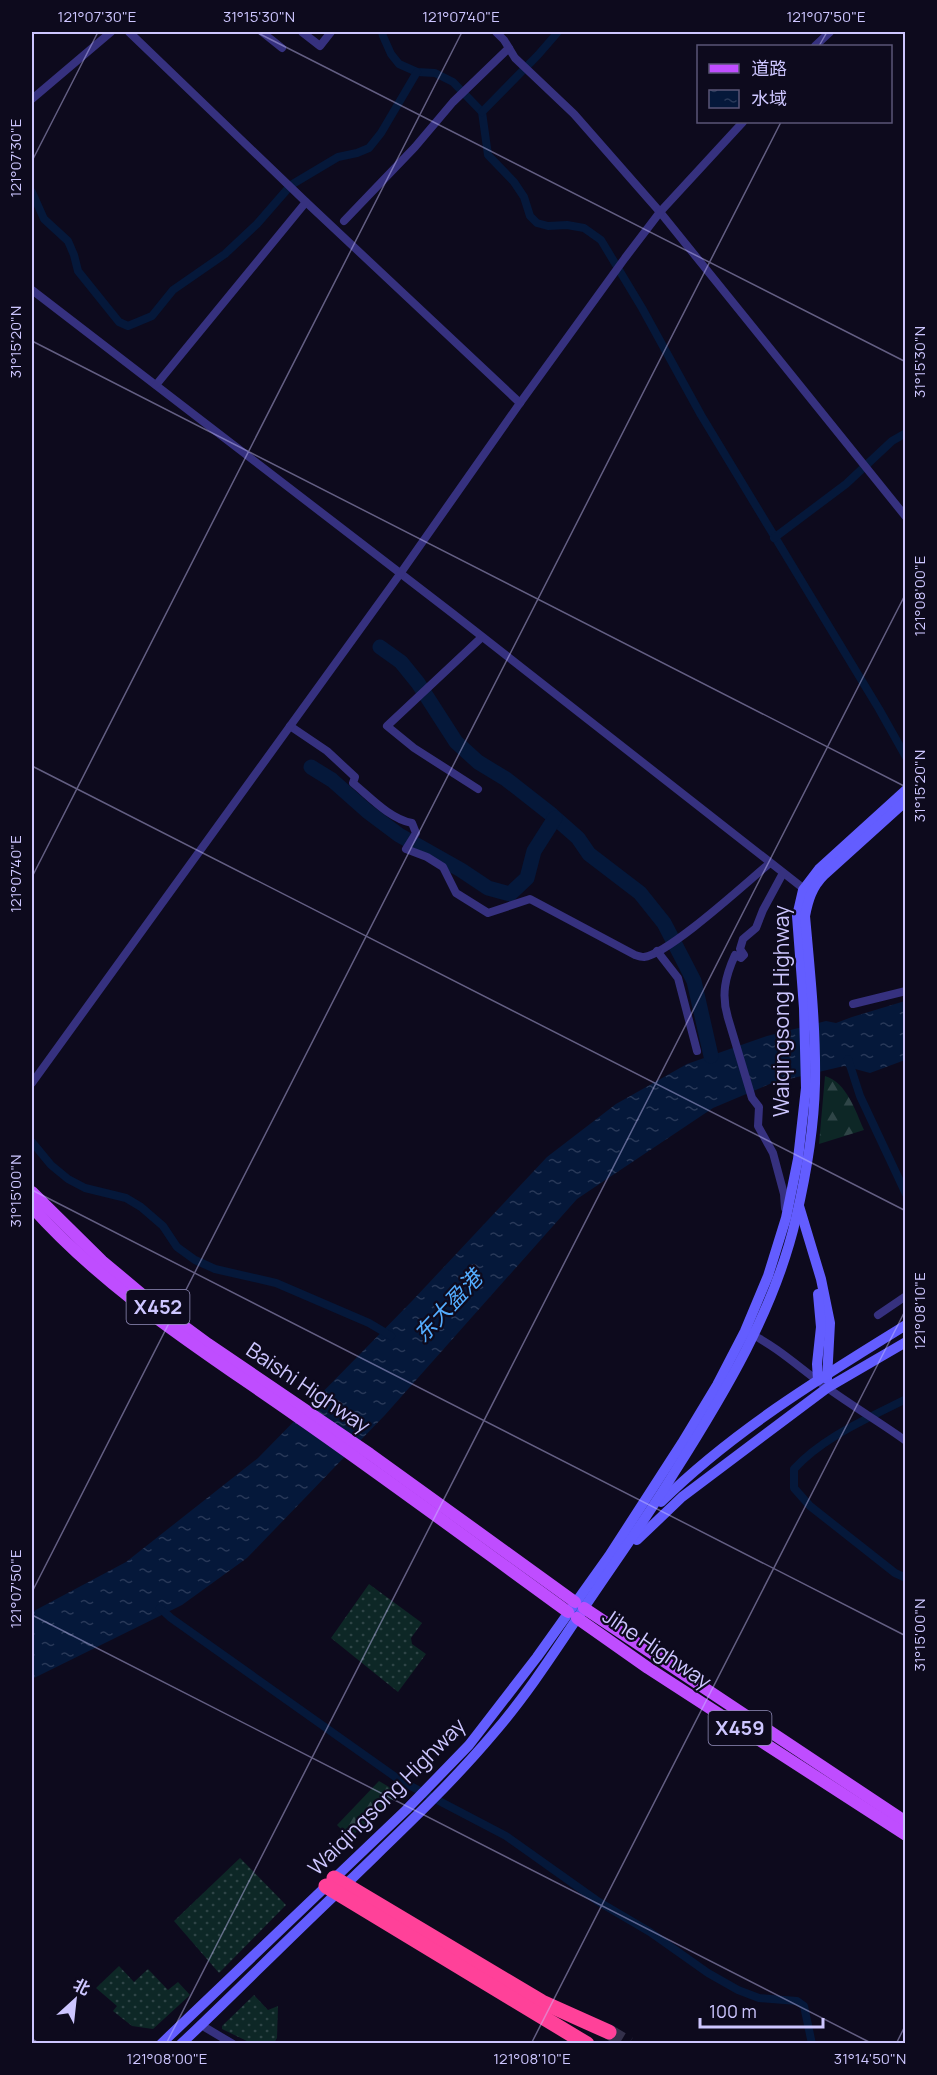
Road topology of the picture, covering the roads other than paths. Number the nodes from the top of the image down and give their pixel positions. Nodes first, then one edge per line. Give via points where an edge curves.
1 (111, 32) edge
2 (129, 32) edge
3 (262, 32) edge
4 (302, 32) edge
5 (331, 32) edge
6 (496, 32) edge
7 (830, 32) edge
8 (816, 45) edge
9 (282, 48) dead end
10 (509, 48) junction
11 (32, 99) edge
12 (742, 123) edge
13 (304, 201) junction
14 (660, 212) junction
15 (344, 221) dead end
16 (34, 292) edge
17 (156, 385) junction
18 (519, 403) junction
19 (906, 517) edge
20 (400, 574) junction
21 (482, 637) junction
22 (290, 726) junction
23 (478, 789) dead end
24 (906, 790) edge
25 (906, 801) edge
26 (770, 863) junction
27 (783, 873) junction
28 (807, 892) junction
29 (661, 949) junction
30 (906, 991) edge
31 (854, 1004) dead end
32 (697, 1051) dead end
33 (32, 1083) edge
34 (32, 1192) edge
35 (794, 1201) junction
36 (32, 1207) edge
37 (791, 1218) junction
38 (906, 1296) edge
39 (878, 1316) dead end
40 (906, 1325) edge
41 (749, 1333) junction
42 (906, 1342) edge
43 (824, 1380) junction
44 (296, 1410) junction
45 (906, 1441) edge
46 (646, 1518) junction
47 (616, 1553) junction
48 (576, 1610) junction
49 (906, 1822) edge
50 (906, 1835) edge
51 (335, 1885) junction
52 (201, 2025) junction
53 (609, 2032) tunnel mouth
54 (161, 2043) edge
55 (181, 2043) edge
56 (233, 2043) edge
57 (587, 2043) edge

1 - 11 street
2 - 13 street
3 - 9 street
4 - 5 street via 320,46
6 - 10 street
7 - 8 street
10 - 14 street via 574,114
10 - 15 street via 453,102
12 - 14 street
13 - 17 street
13 - 18 street
14 - 18 street
14 - 19 street
16 - 17 street
17 - 20 street
18 - 20 street
20 - 21 street
20 - 22 street
21 - 23 street via 387,726 407,744
21 - 26 street
22 - 29 street via 347,767 355,777 353,783 361,790 401,821 412,823 416,833 406,849 443,867 456,892 488,913 530,899 635,955 644,957
22 - 33 street
24 - 28 main road, Waiqingsong Highway via 819,869
25 - 28 main road, Waiqingsong Highway
26 - 27 street
26 - 29 street via 698,924
27 - 28 street
27 - 37 street via 756,928 743,939 743,957 735,955 727,975 724,1005 752,1098 759,1107 758,1126 773,1153
28 - 35 main road, Waiqingsong Highway via 797,916 808,1009 807,1161
29 - 32 street via 678,978
30 - 31 street
34 - 44 main road, Baishi Highway / X452 via 94,1254 151,1302
35 - 37 main road, Waiqingsong Highway
35 - 43 main road via 821,1280 830,1323
36 - 44 main road, Baishi Highway / X452 via 91,1267 136,1304 220,1365
37 - 41 main road, Waiqingsong Highway via 777,1280
37 - 43 main road via 817,1288 821,1327 817,1364
38 - 39 street
40 - 43 main road, Waiqingsong Highway
41 - 43 street
41 - 46 main road, Waiqingsong Highway via 725,1390
41 - 47 main road, Waiqingsong Highway
42 - 43 main road, Waiqingsong Highway
43 - 45 street
43 - 46 main road, Waiqingsong Highway via 770,1412 675,1489
43 - 47 main road, Waiqingsong Highway
44 - 48 main road, Baishi Highway / X452
46 - 47 main road, Waiqingsong Highway
47 - 48 main road, Waiqingsong Highway
48 - 49 main road, Jihe Highway / X459
48 - 50 main road, Jihe Highway / X459 via 668,1680
48 - 51 main road, Waiqingsong Highway via 469,1745
48 - 51 main road, Waiqingsong Highway via 514,1709 416,1818
51 - 52 main road, Waiqingsong Highway
51 - 53 highway via 542,2002
51 - 54 main road, Waiqingsong Highway
51 - 57 highway
52 - 55 main road, Waiqingsong Highway
52 - 56 street

